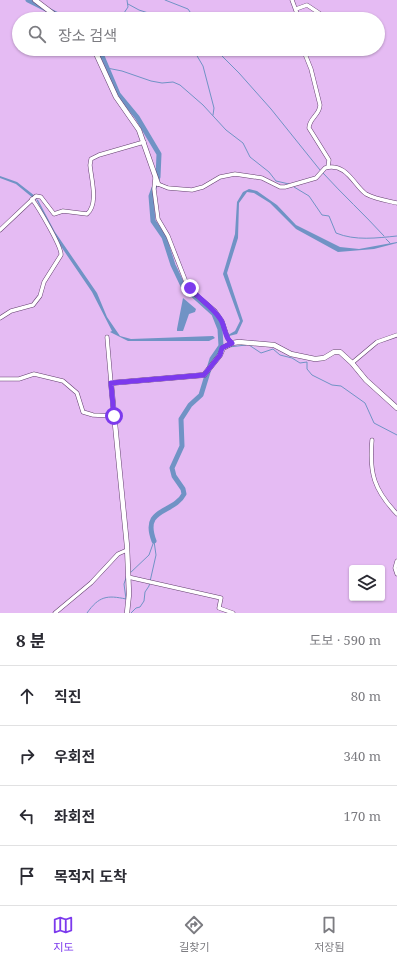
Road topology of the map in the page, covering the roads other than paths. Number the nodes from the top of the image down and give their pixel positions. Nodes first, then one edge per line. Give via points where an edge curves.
1 (35, 0) edge
2 (292, 0) edge
3 (296, 9) junction
4 (51, 12) edge
5 (297, 12) edge
6 (318, 12) edge
7 (97, 56) edge
8 (306, 56) edge
9 (144, 142) junction
10 (328, 167) junction
11 (155, 178) junction
12 (158, 184) joint
13 (32, 199) junction
14 (397, 204) edge
15 (0, 230) edge
16 (0, 318) edge
17 (397, 335) edge
18 (107, 336) dead end
19 (232, 343) junction
20 (352, 363) junction
21 (0, 379) edge
22 (111, 383) junction
23 (397, 408) edge
24 (114, 416) junction
25 (372, 440) dead end
26 (397, 514) edge
27 (126, 550) junction
28 (397, 561) edge
29 (397, 574) edge
30 (128, 577) junction
31 (222, 611) edge
32 (55, 613) edge
33 (127, 613) edge
34 (233, 613) edge

1 - 4 street
2 - 3 street
3 - 5 street
3 - 6 street via 307,5
7 - 9 street via 116,97 139,130
8 - 10 street via 320,105 320,110 309,124 309,128 329,160
9 - 11 street
9 - 13 street via 91,159 93,201 87,214 63,211 54,214 41,197 36,196
10 - 12 street via 316,178 285,187 262,178 238,174 222,176 192,190 168,188
10 - 14 street via 347,173 369,195
11 - 12 street
11 - 19 street via 158,219 168,236 186,282 222,321
13 - 15 street
13 - 16 street via 60,246 61,255 33,305 10,311
17 - 20 street via 377,342
18 - 22 street
19 - 20 street via 274,345 291,354 315,359 338,352
19 - 22 street via 222,348 220,355 204,375
20 - 23 street via 366,380
21 - 24 street via 19,380 34,374 57,379 77,393 83,412
22 - 24 street
24 - 27 street
25 - 26 street via 372,464 377,491
27 - 30 street
27 - 32 street via 118,554 91,583
28 - 29 street
30 - 31 street via 221,598 219,608
30 - 33 street
31 - 34 street

